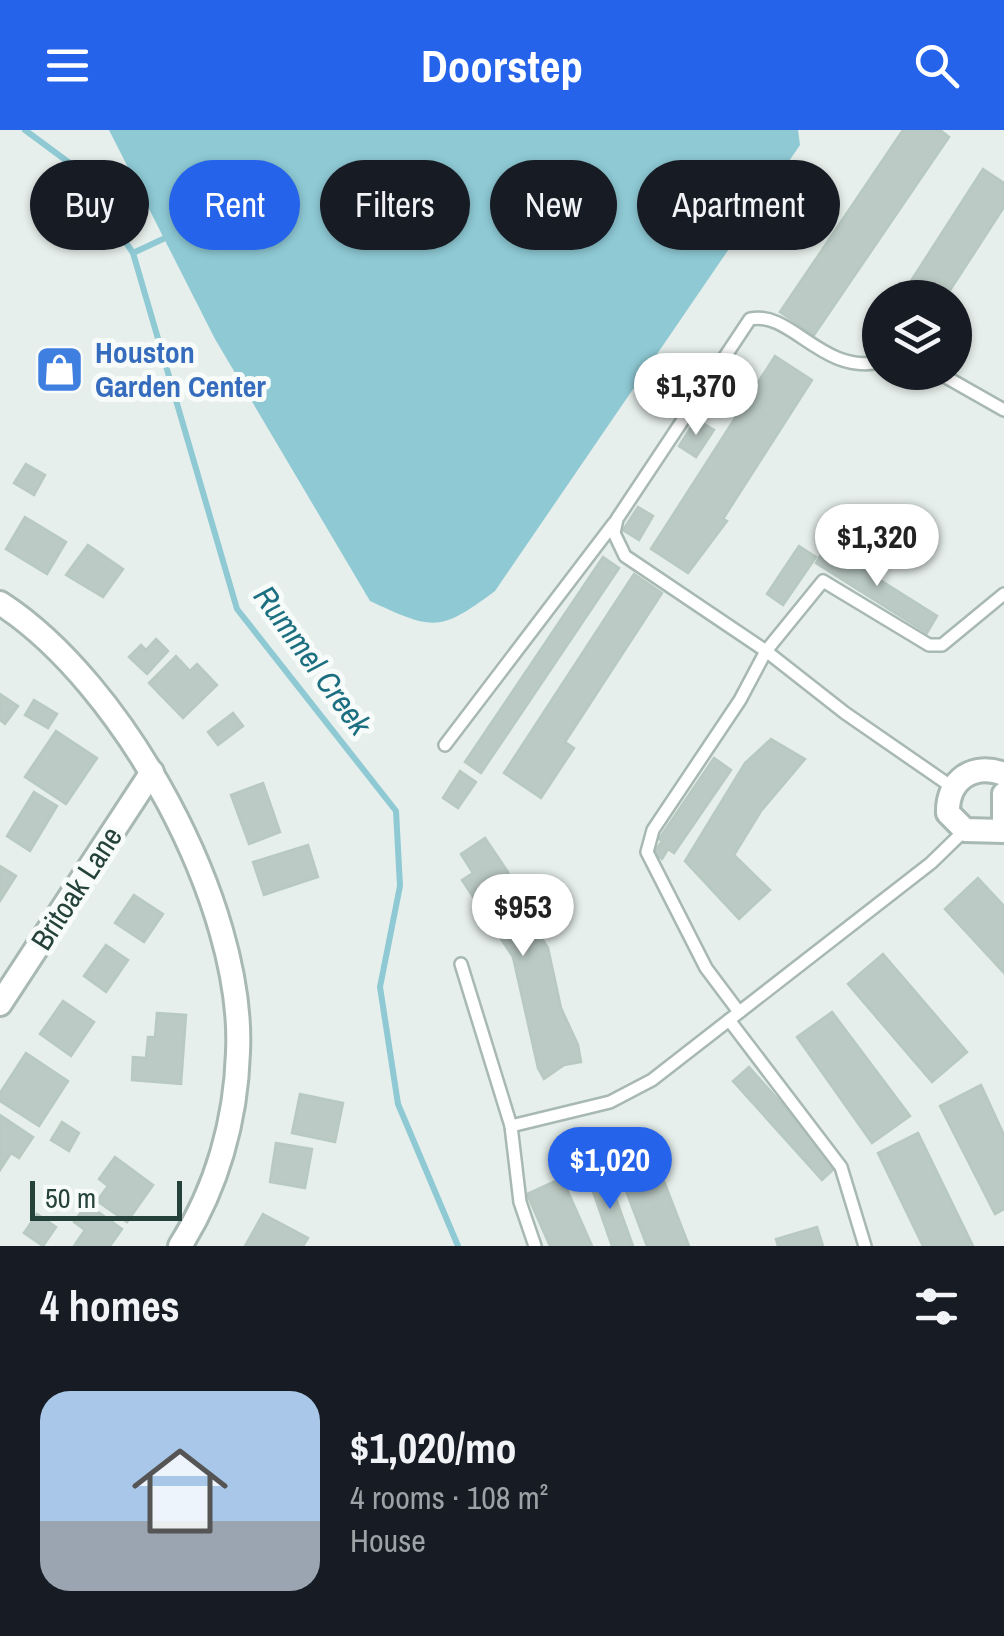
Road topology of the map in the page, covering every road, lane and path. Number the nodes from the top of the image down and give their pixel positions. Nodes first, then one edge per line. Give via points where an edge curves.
1 (862, 362) edge
2 (969, 390) edge
3 (1004, 410) edge
4 (617, 519) junction
5 (1004, 594) edge
6 (0, 603) edge
7 (766, 651) junction
8 (445, 745) dead end
9 (152, 772) junction
10 (1004, 774) edge
11 (952, 787) junction
12 (1004, 794) edge
13 (1004, 822) edge
14 (964, 830) junction
15 (1004, 831) edge
16 (461, 964) dead end
17 (0, 1004) edge
18 (734, 1016) junction
19 (511, 1126) junction
20 (180, 1246) edge
21 (534, 1246) edge
22 (865, 1246) edge

1 - 4 lane via 842,363 777,323 750,319
2 - 3 lane
4 - 7 lane via 614,533 625,556
4 - 8 lane
5 - 7 lane via 942,645 929,644 823,581
6 - 9 street via 88,684
7 - 11 lane
7 - 18 lane via 654,830 647,852
9 - 17 street, Britoak Lane
9 - 20 street via 218,920 239,1048 215,1178
10 - 11 street via 973,771
11 - 14 street via 948,813
12 - 13 street
14 - 15 street
14 - 18 lane
16 - 19 lane
18 - 19 lane via 652,1080 610,1102
18 - 22 lane via 841,1167
19 - 21 lane via 520,1202

